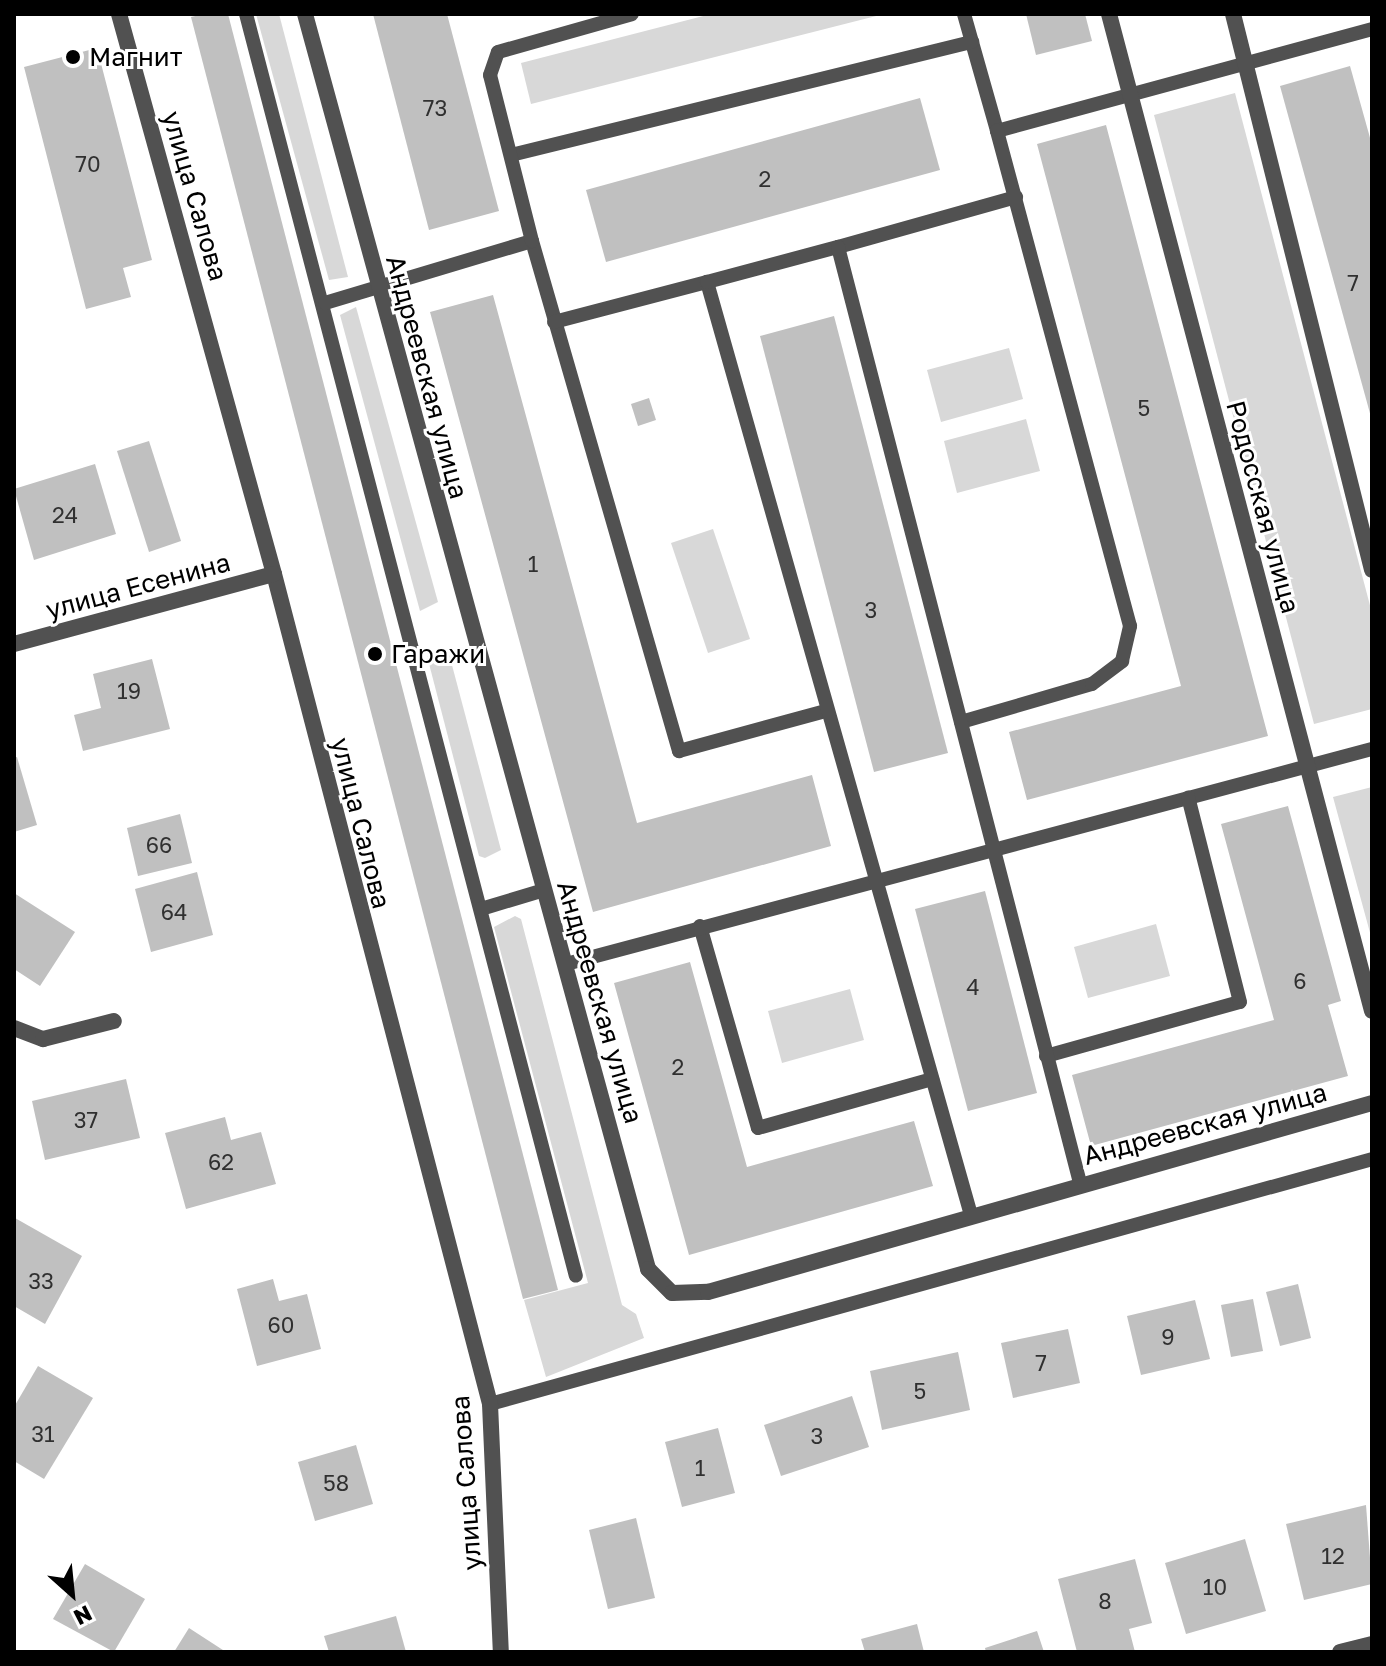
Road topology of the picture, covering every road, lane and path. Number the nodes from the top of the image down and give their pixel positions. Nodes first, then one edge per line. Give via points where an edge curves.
1 (119, 14) edge
2 (246, 14) edge
3 (305, 14) edge
4 (632, 14) edge
5 (964, 14) edge
6 (1109, 14) edge
7 (1233, 14) edge
8 (1372, 29) edge
9 (972, 42) junction
10 (1246, 63) junction
11 (1130, 94) junction
12 (997, 131) junction
13 (511, 155) junction
14 (1016, 197) junction
15 (532, 241) junction
16 (838, 247) junction
17 (707, 282) junction
18 (377, 287) junction
19 (325, 303) junction
20 (554, 322) junction
21 (1372, 570) edge
22 (274, 574) junction
23 (14, 644) edge
24 (825, 711) junction
25 (961, 722) junction
26 (1372, 749) edge
27 (1307, 767) junction
28 (1188, 797) junction
29 (994, 849) junction
30 (873, 880) junction
31 (544, 890) junction
32 (481, 909) junction
33 (700, 926) junction
34 (566, 964) junction
35 (1372, 1011) edge
36 (114, 1021) dead end
37 (14, 1028) edge
38 (1046, 1056) junction
39 (932, 1079) junction
40 (1372, 1103) edge
41 (1372, 1159) edge
42 (1080, 1183) junction
43 (971, 1215) junction
44 (576, 1276) dead end
45 (490, 1404) junction
46 (1372, 1644) edge
47 (501, 1652) edge
48 (1340, 1652) edge

1 - 22 street, улица Салова
2 - 19 lane
3 - 18 street, Андреевская улица
4 - 13 lane via 498,52 490,75
5 - 9 lane
6 - 11 street, Родосская улица
7 - 10 street
8 - 10 lane
9 - 12 lane
9 - 13 lane
10 - 11 lane
10 - 21 street
11 - 12 lane
11 - 27 street, Родосская улица
12 - 14 lane
13 - 15 lane
14 - 16 lane
14 - 25 lane via 1130,626 1122,661 1092,684
15 - 18 lane
15 - 20 lane
16 - 17 lane
16 - 25 lane
17 - 20 lane
17 - 24 lane
18 - 19 lane
18 - 31 street, Андреевская улица
19 - 32 lane
20 - 24 lane via 679,751
22 - 23 street, улица Есенина
22 - 45 street, улица Салова
24 - 30 lane
25 - 29 lane
26 - 27 lane
27 - 28 lane
27 - 35 street, Родосская улица
28 - 29 lane
28 - 38 lane via 1240,1002
29 - 30 lane
29 - 38 lane
30 - 33 lane
30 - 39 lane
31 - 32 lane
31 - 34 street, Андреевская улица
32 - 44 lane
33 - 34 lane
33 - 39 lane via 758,1128
34 - 43 street, Андреевская улица via 648,1269 672,1293 708,1292
36 - 37 street via 43,1039
38 - 42 lane
39 - 43 lane
40 - 42 street, Андреевская улица
41 - 45 lane
42 - 43 street, Андреевская улица
45 - 47 street, улица Салова
46 - 48 street

